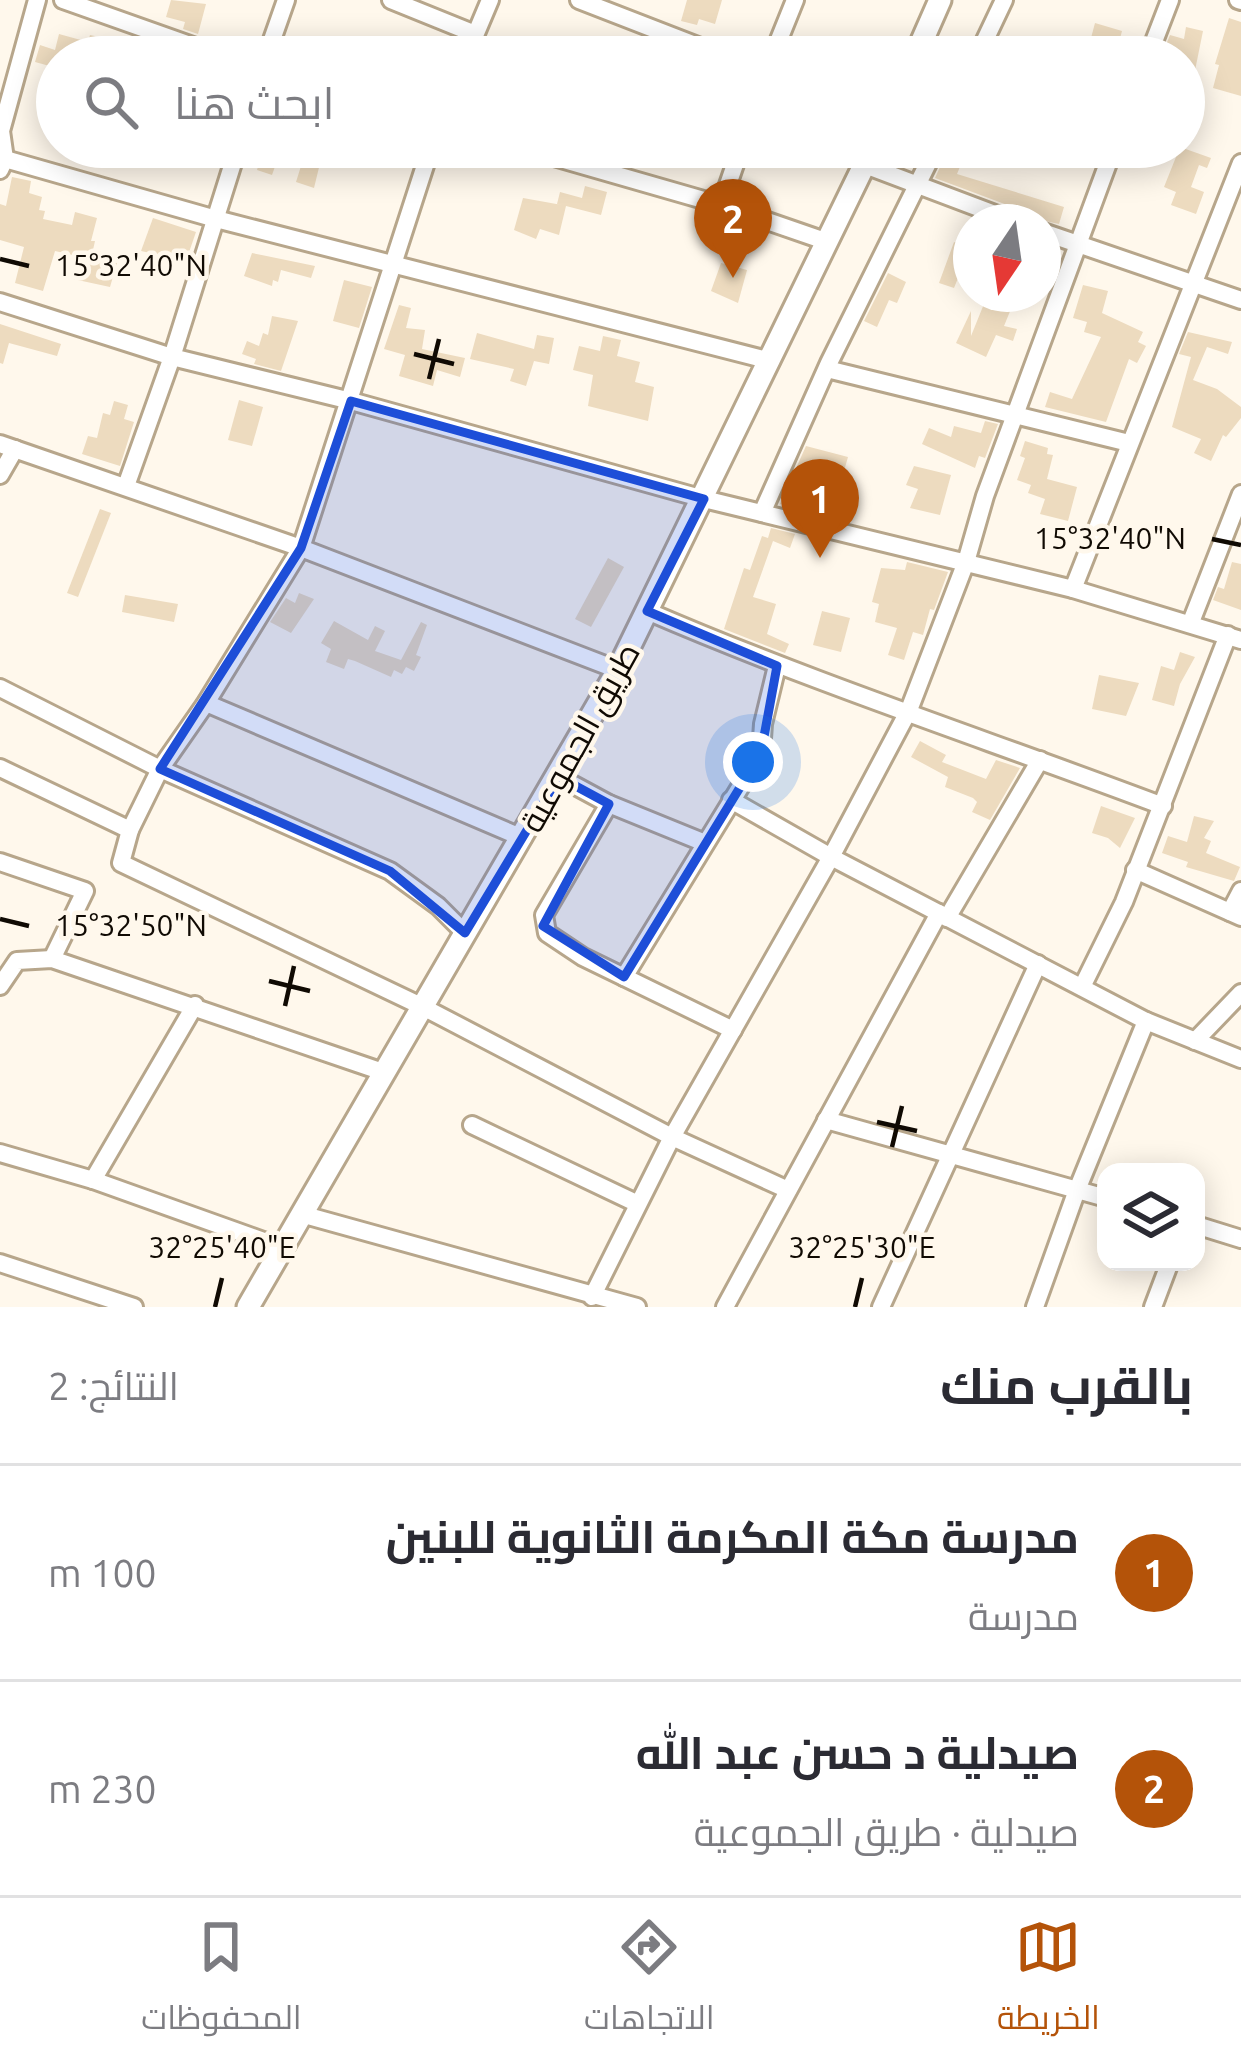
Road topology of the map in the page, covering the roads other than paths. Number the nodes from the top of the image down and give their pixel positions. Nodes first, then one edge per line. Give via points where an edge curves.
1 (37, 0) edge
2 (64, 0) edge
3 (286, 0) edge
4 (391, 0) edge
5 (490, 0) edge
6 (579, 0) edge
7 (795, 0) edge
8 (940, 0) edge
9 (1004, 0) edge
10 (1169, 0) edge
11 (475, 34) joint
12 (165, 36) edge
13 (273, 36) edge
14 (672, 36) edge
15 (780, 36) edge
16 (924, 36) edge
17 (987, 36) edge
18 (1156, 36) edge
19 (0, 131) edge
20 (1241, 163) edge
21 (3, 165) edge
22 (232, 168) edge
23 (424, 168) edge
24 (592, 168) edge
25 (733, 168) edge
26 (863, 168) edge
27 (889, 168) edge
28 (927, 168) edge
29 (1106, 168) edge
30 (919, 186) junction
31 (968, 204) edge
32 (721, 205) junction
33 (216, 219) junction
34 (1061, 239) edge
35 (828, 242) junction
36 (1076, 245) junction
37 (394, 265) junction
38 (1193, 284) junction
39 (1241, 300) edge
40 (0, 302) edge
41 (172, 356) junction
42 (771, 361) junction
43 (827, 369) junction
44 (351, 400) junction
45 (1017, 413) junction
46 (1129, 443) junction
47 (7, 447) edge
48 (0, 475) edge
49 (126, 486) junction
50 (1241, 494) edge
51 (704, 499) junction
52 (762, 513) junction
53 (301, 548) junction
54 (966, 562) junction
55 (1073, 589) junction
56 (647, 611) junction
57 (1191, 622) junction
58 (1234, 638) edge
59 (777, 666) junction
60 (618, 670) junction
61 (0, 688) edge
62 (206, 703) junction
63 (909, 710) junction
64 (1040, 760) junction
65 (0, 768) edge
66 (160, 769) junction
67 (559, 777) junction
68 (731, 800) junction
69 (609, 804) junction
70 (1162, 806) junction
71 (130, 830) junction
72 (523, 838) junction
73 (705, 843) junction
74 (832, 857) junction
75 (0, 862) edge
76 (1135, 870) junction
77 (1241, 891) edge
78 (1236, 914) edge
79 (943, 915) junction
80 (466, 933) junction
81 (52, 959) junction
82 (1038, 964) junction
83 (624, 977) junction
84 (1, 981) edge
85 (1082, 987) junction
86 (1241, 993) edge
87 (195, 1005) junction
88 (422, 1006) junction
89 (1146, 1021) junction
90 (733, 1030) junction
91 (1195, 1041) junction
92 (1241, 1059) edge
93 (383, 1072) junction
94 (826, 1120) junction
95 (472, 1126) dead end
96 (672, 1137) junction
97 (0, 1153) edge
98 (950, 1156) junction
99 (93, 1180) junction
100 (788, 1190) junction
101 (1077, 1190) junction
102 (1097, 1196) edge
103 (636, 1203) junction
104 (301, 1214) junction
105 (1205, 1228) edge
106 (1241, 1239) edge
107 (283, 1247) junction
108 (0, 1263) edge
109 (1167, 1271) edge
110 (592, 1297) junction
111 (134, 1307) edge
112 (248, 1307) edge
113 (637, 1307) edge
114 (725, 1307) edge
115 (881, 1307) edge
116 (1035, 1307) edge
117 (1154, 1307) edge

1 - 19 street
2 - 12 street
3 - 13 street
4 - 11 street
5 - 11 street
6 - 14 street
7 - 15 street
8 - 16 main road
9 - 17 street
10 - 18 street
19 - 21 street
20 - 38 street
21 - 33 street
22 - 33 street
23 - 37 street
24 - 32 street
25 - 32 street
26 - 35 main road, طريق الجموعية
27 - 30 street
28 - 30 street
29 - 36 street
30 - 31 street
30 - 43 street
32 - 35 street
33 - 37 street
33 - 41 street
34 - 36 street
35 - 42 main road, طريق الجموعية
36 - 38 street
36 - 45 street
37 - 42 street
37 - 44 street
38 - 39 street
38 - 46 street
40 - 41 street
41 - 44 street
41 - 49 street
42 - 51 main road, طريق الجموعية
43 - 45 street
43 - 52 street
44 - 51 street
44 - 53 street
45 - 46 street
45 - 54 street
46 - 55 street
47 - 48 street
47 - 49 street
49 - 53 street
50 - 57 street
51 - 52 street
51 - 56 main road, طريق الجموعية
52 - 54 street
53 - 60 street
53 - 62 street
54 - 55 street
54 - 63 street
55 - 57 street
56 - 59 street
56 - 60 main road, طريق الجموعية
57 - 58 street
58 - 70 street
59 - 63 street
59 - 68 street via 761,753
60 - 67 main road, طريق الجموعية
61 - 66 street
62 - 66 street
62 - 72 street
63 - 64 street
63 - 74 street
64 - 70 street
64 - 79 street
65 - 71 street
66 - 71 street
66 - 80 street via 389,871
67 - 69 street
67 - 72 main road, طريق الجموعية
68 - 73 street
68 - 74 street
69 - 73 street
69 - 83 street via 543,926 564,947
70 - 76 street
71 - 88 street via 126,866
72 - 80 main road, طريق الجموعية
73 - 83 street
74 - 79 street
74 - 90 street
75 - 81 street via 86,891
76 - 78 street
76 - 85 street
77 - 78 street
79 - 82 street
79 - 94 street
80 - 88 main road, طريق الجموعية
81 - 84 street via 16,961
81 - 87 street
82 - 85 street
82 - 98 street
83 - 90 street
85 - 89 street
86 - 91 street
87 - 93 street
87 - 99 street
88 - 93 main road, طريق الجموعية
88 - 96 street
89 - 91 street
89 - 101 street
90 - 96 street
91 - 92 street
93 - 104 main road, طريق الجموعية
94 - 98 street
94 - 100 street
95 - 103 street
96 - 100 street
96 - 103 street
97 - 99 street
98 - 101 street
98 - 115 street
99 - 107 street
100 - 114 street
101 - 102 street
101 - 116 street
103 - 110 street
104 - 107 main road, طريق الجموعية
104 - 110 street
105 - 106 street
107 - 112 main road, طريق الجموعية
108 - 111 street
109 - 117 street
110 - 113 street

